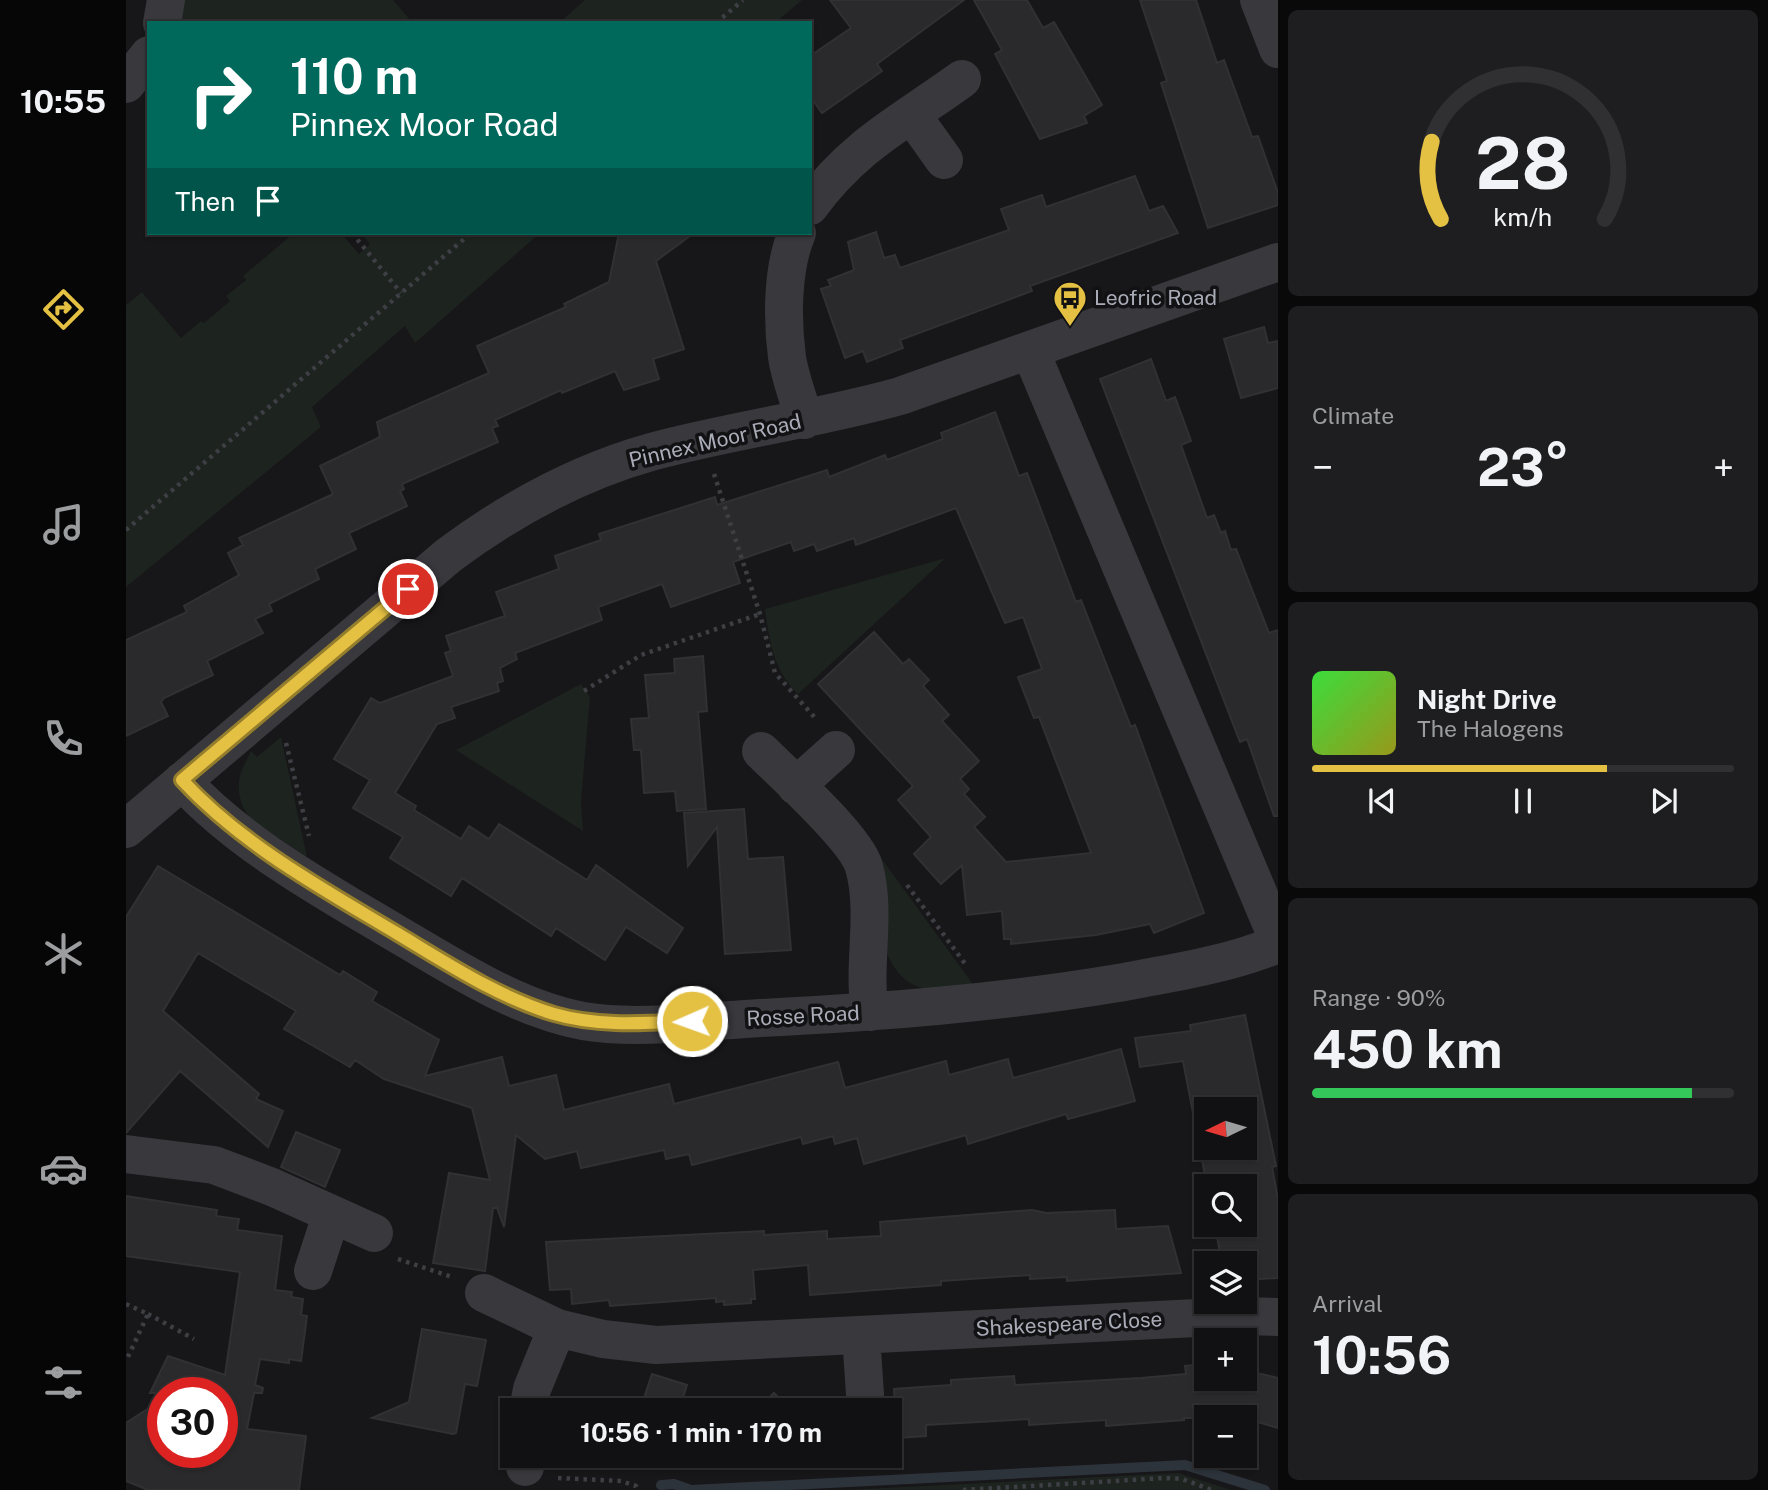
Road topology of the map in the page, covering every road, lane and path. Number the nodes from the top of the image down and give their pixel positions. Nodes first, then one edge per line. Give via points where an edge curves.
1 (166, 0) edge
2 (743, 0) edge
3 (1259, 0) edge
4 (162, 21) edge
5 (718, 21) edge
6 (1278, 49) edge
7 (147, 58) edge
8 (962, 79) dead end
9 (126, 85) edge
10 (912, 115) junction
11 (944, 160) dead end
12 (812, 203) edge
13 (354, 235) edge
14 (469, 235) edge
15 (796, 235) edge
16 (1278, 262) edge
17 (401, 293) junction
18 (1030, 349) junction
19 (804, 420) junction
20 (702, 440) junction
21 (126, 530) edge
22 (760, 614) junction
23 (584, 691) dead end
24 (266, 709) junction
25 (836, 750) joint
26 (761, 751) dead end
27 (182, 780) junction
28 (796, 786) junction
29 (126, 829) edge
30 (305, 877) junction
31 (905, 884) dead end
32 (1278, 942) edge
33 (988, 1002) junction
34 (870, 1012) junction
35 (126, 1154) edge
36 (331, 1216) junction
37 (374, 1233) joint
38 (313, 1271) dead end
39 (484, 1293) joint
40 (126, 1304) edge
41 (148, 1314) junction
42 (1278, 1317) edge
43 (557, 1328) junction
44 (861, 1335) junction
45 (194, 1339) dead end
46 (126, 1361) edge
47 (865, 1394) dead end
48 (530, 1398) edge
49 (546, 1468) edge
50 (996, 1489) edge
51 (638, 1490) edge
52 (963, 1490) edge
53 (1212, 1490) edge

1 - 4 street
2 - 5 path
3 - 6 street
7 - 9 street
8 - 10 street
10 - 11 street
10 - 12 street via 862,147 832,175
13 - 17 path
14 - 17 path
15 - 19 street via 786,289 787,358
16 - 18 street, Pinnex Moor Road
17 - 21 path
18 - 19 street, Pinnex Moor Road via 900,396
18 - 32 street
19 - 20 street, Pinnex Moor Road
20 - 22 path
20 - 24 street, Pinnex Moor Road via 593,472 500,517
22 - 23 path via 641,655
22 - 25 path via 775,674 837,739
24 - 27 street, Pinnex Moor Road
24 - 30 path via 283,732 313,855
25 - 28 street
26 - 28 street
27 - 29 street, Pinnex Moor Road
27 - 30 street, Rosse Road via 224,823
28 - 34 street via 864,865
30 - 34 street, Rosse Road via 474,979 521,1002 586,1021 665,1023
31 - 33 path via 981,984
32 - 33 street, Rosse Road via 1238,959 1185,971
33 - 34 street, Rosse Road
35 - 36 street via 214,1165
36 - 37 street
36 - 38 street
37 - 39 path via 370,1247 449,1274 475,1296
39 - 43 street, Shakespeare Close
40 - 41 path
41 - 45 path
41 - 46 path
42 - 44 street, Shakespeare Close
43 - 44 street, Shakespeare Close via 656,1345
43 - 48 street
44 - 47 street
49 - 51 path via 553,1478 621,1481
50 - 52 path
50 - 53 path via 1164,1478

